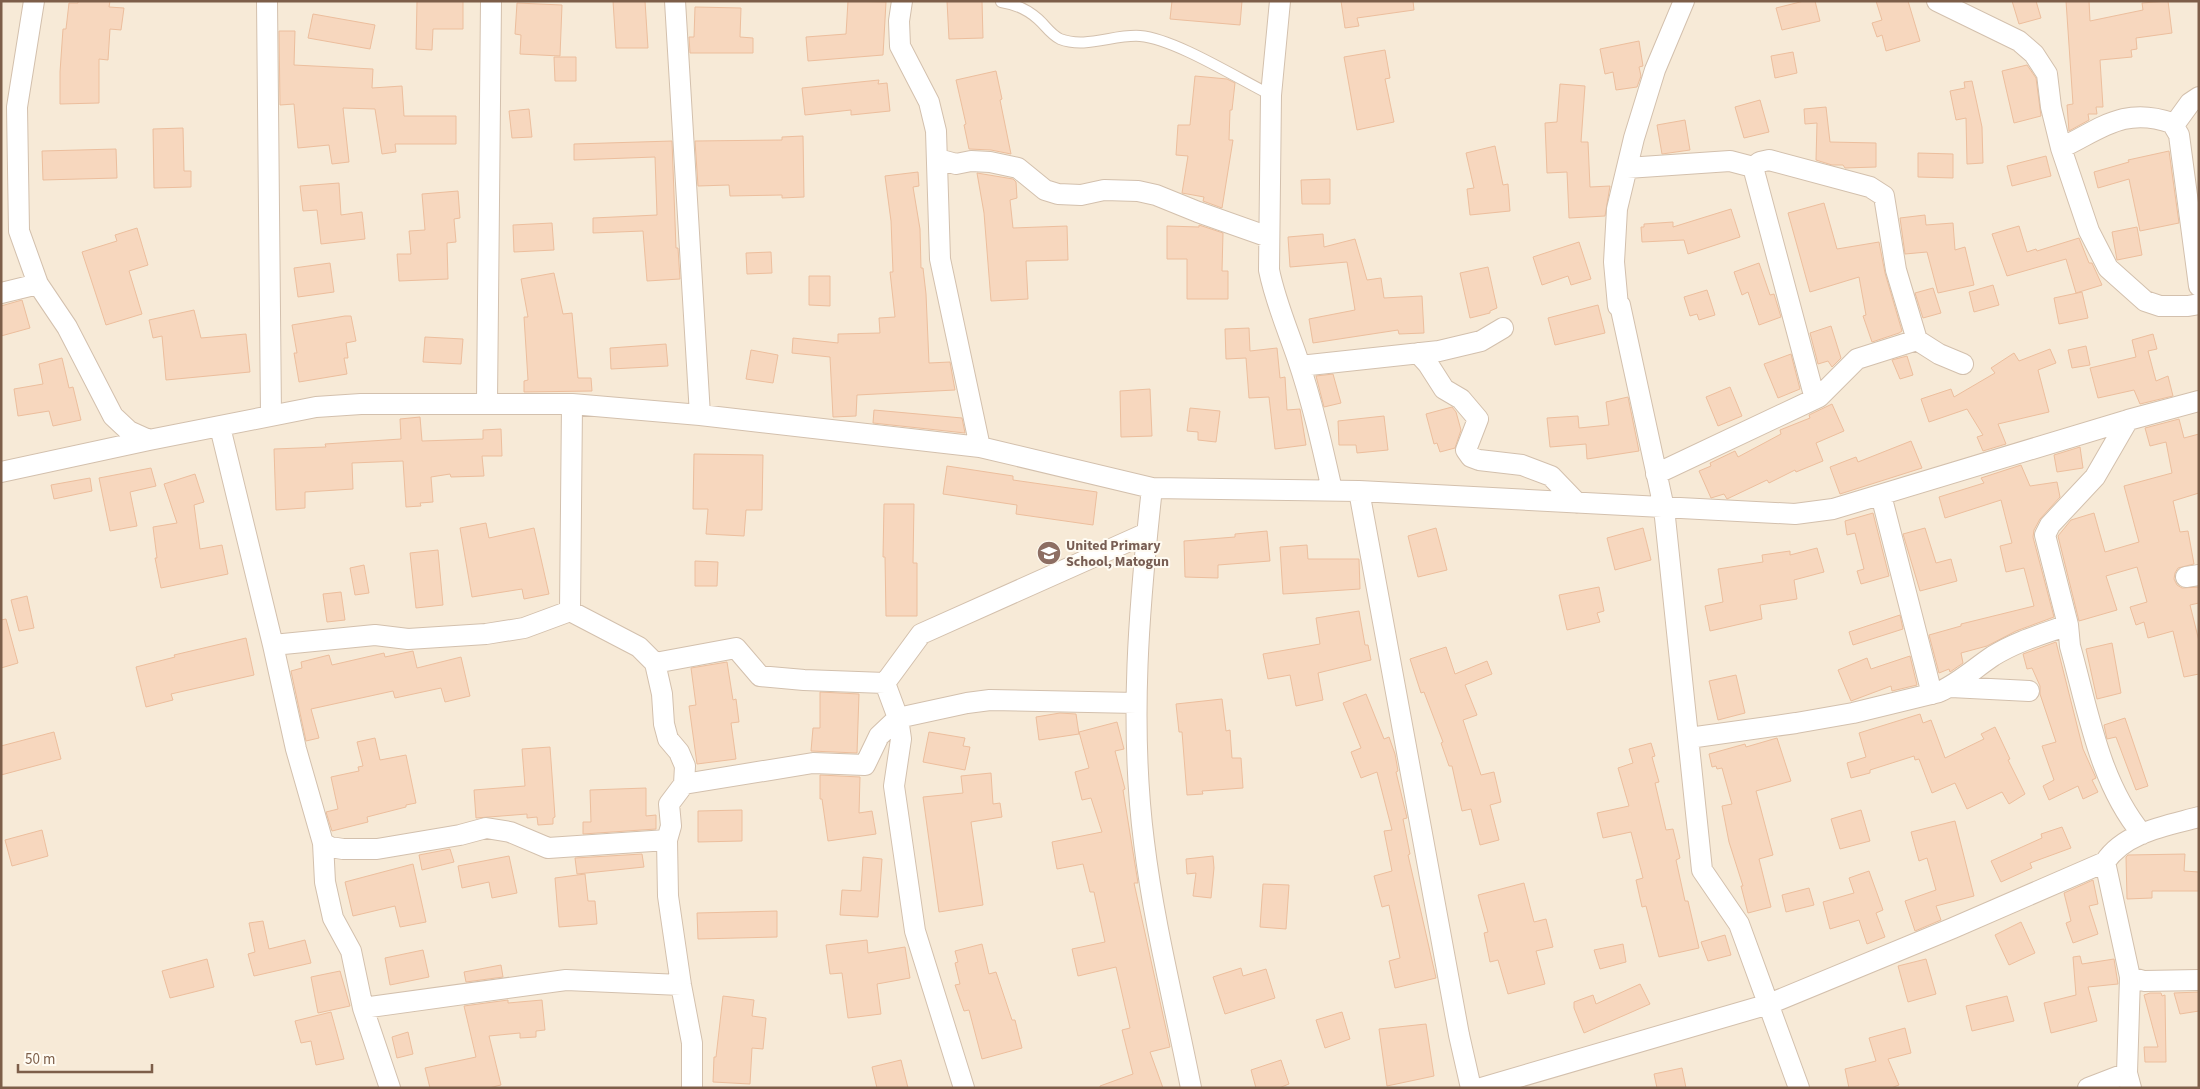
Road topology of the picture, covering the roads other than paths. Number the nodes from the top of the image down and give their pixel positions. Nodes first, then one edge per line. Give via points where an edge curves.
1 (34, 1) edge
2 (267, 1) edge
3 (491, 1) edge
4 (675, 1) edge
5 (902, 1) edge
6 (1280, 1) edge
7 (1684, 1) edge
8 (1937, 1) edge
9 (1001, 2) edge
10 (1271, 95) junction
11 (2199, 96) edge
12 (2174, 125) junction
13 (2061, 148) junction
14 (938, 159) junction
15 (1753, 167) junction
16 (1627, 168) junction
17 (1269, 237) junction
18 (38, 284) junction
19 (2199, 286) edge
20 (1, 293) edge
21 (2199, 304) edge
22 (1503, 328) dead end
23 (1917, 340) junction
24 (1418, 353) junction
25 (1963, 364) dead end
26 (1300, 366) junction
27 (1815, 400) junction
28 (2199, 401) edge
29 (487, 402) junction
30 (572, 404) junction
31 (700, 415) junction
32 (271, 416) junction
33 (2128, 420) junction
34 (220, 427) junction
35 (149, 440) junction
36 (980, 447) junction
37 (1, 472) edge
38 (1656, 474) junction
39 (1152, 488) junction
40 (1332, 490) junction
41 (1359, 491) junction
42 (1881, 495) junction
43 (1577, 503) junction
44 (1664, 508) junction
45 (1147, 533) junction
46 (570, 611) junction
47 (2068, 625) junction
48 (274, 645) junction
49 (655, 663) junction
50 (885, 683) junction
51 (1951, 687) junction
52 (2029, 691) dead end
53 (1932, 694) junction
54 (1136, 703) junction
55 (898, 718) junction
56 (1688, 738) junction
57 (684, 784) junction
58 (2199, 817) edge
59 (2142, 834) junction
60 (667, 840) junction
61 (323, 843) junction
62 (2105, 862) junction
63 (2130, 978) junction
64 (2199, 980) edge
65 (681, 985) junction
66 (1769, 1004) junction
67 (363, 1008) junction
68 (2129, 1080) edge
69 (390, 1088) edge
70 (692, 1088) edge
71 (964, 1088) edge
72 (1191, 1088) edge
73 (1471, 1088) edge
74 (1481, 1088) edge
75 (1799, 1088) edge
76 (2088, 1088) edge

1 - 18 street via 17,107 19,231
2 - 32 street
3 - 29 street
4 - 31 street
5 - 14 street via 900,46 929,102 938,142
6 - 10 street
7 - 16 street via 1655,70
8 - 13 street via 2019,42 2034,54 2047,74
9 - 10 lane via 1026,10 1060,39 1073,42 1140,36 1183,50
10 - 17 street
11 - 12 street
12 - 13 street via 2154,119 2117,119
12 - 19 street via 2179,135
13 - 21 street via 2090,231 2108,268 2145,301 2160,306
14 - 17 street via 956,164 990,162 1018,168 1045,190 1058,194 1081,195 1104,190 1156,195
14 - 36 street via 940,259
15 - 16 street via 1730,161
15 - 23 street via 1769,160 1870,187 1884,196 1896,270
15 - 27 street
16 - 38 street via 1617,209 1614,262 1618,306
17 - 26 street via 1274,291
18 - 20 street
18 - 35 street via 67,327 113,416 129,431
22 - 24 street via 1481,341
23 - 25 street
23 - 27 street via 1857,359
24 - 26 street
24 - 43 street via 1444,389 1461,399 1478,420 1466,450 1471,457 1522,465 1551,476
26 - 40 street
27 - 38 street
28 - 33 street
29 - 30 street
29 - 32 street via 361,404 316,407
30 - 31 street
30 - 46 street
31 - 36 street
32 - 34 street
33 - 42 street
33 - 47 street via 2095,477 2050,525 2045,535
34 - 35 street
34 - 48 street
35 - 37 street
36 - 39 street
38 - 44 street
39 - 40 street
39 - 45 street
40 - 41 street
41 - 43 street
41 - 73 street
42 - 44 street via 1834,509 1802,513
42 - 53 street
43 - 44 street
44 - 56 street
45 - 50 street via 921,634
45 - 54 street
46 - 48 street via 524,628 486,634 408,639 375,635
46 - 49 street via 639,647
47 - 51 street via 2012,644
47 - 59 street via 2070,646 2108,778 2128,816
48 - 61 street via 296,749
49 - 50 street via 736,648 760,676
49 - 57 street via 664,724 668,739 685,766
50 - 55 street
51 - 52 street
51 - 53 street
53 - 56 street via 1853,713
54 - 55 street via 990,700
54 - 72 street via 1144,842
55 - 57 street via 879,736 865,764 814,763
55 - 71 street via 900,739 894,786 915,931
56 - 66 street via 1702,870 1738,924
57 - 60 street via 670,804 671,826
58 - 59 street
59 - 62 street via 2118,845
60 - 61 street via 548,848 510,832 486,828 377,849 343,849
60 - 65 street via 668,896
61 - 67 street via 325,882 333,918 351,951
62 - 63 street
62 - 66 street
63 - 64 street via 2144,981
63 - 68 street
65 - 67 street via 566,980
65 - 70 street via 692,1043
66 - 74 street
66 - 75 street
67 - 69 street
68 - 76 street

